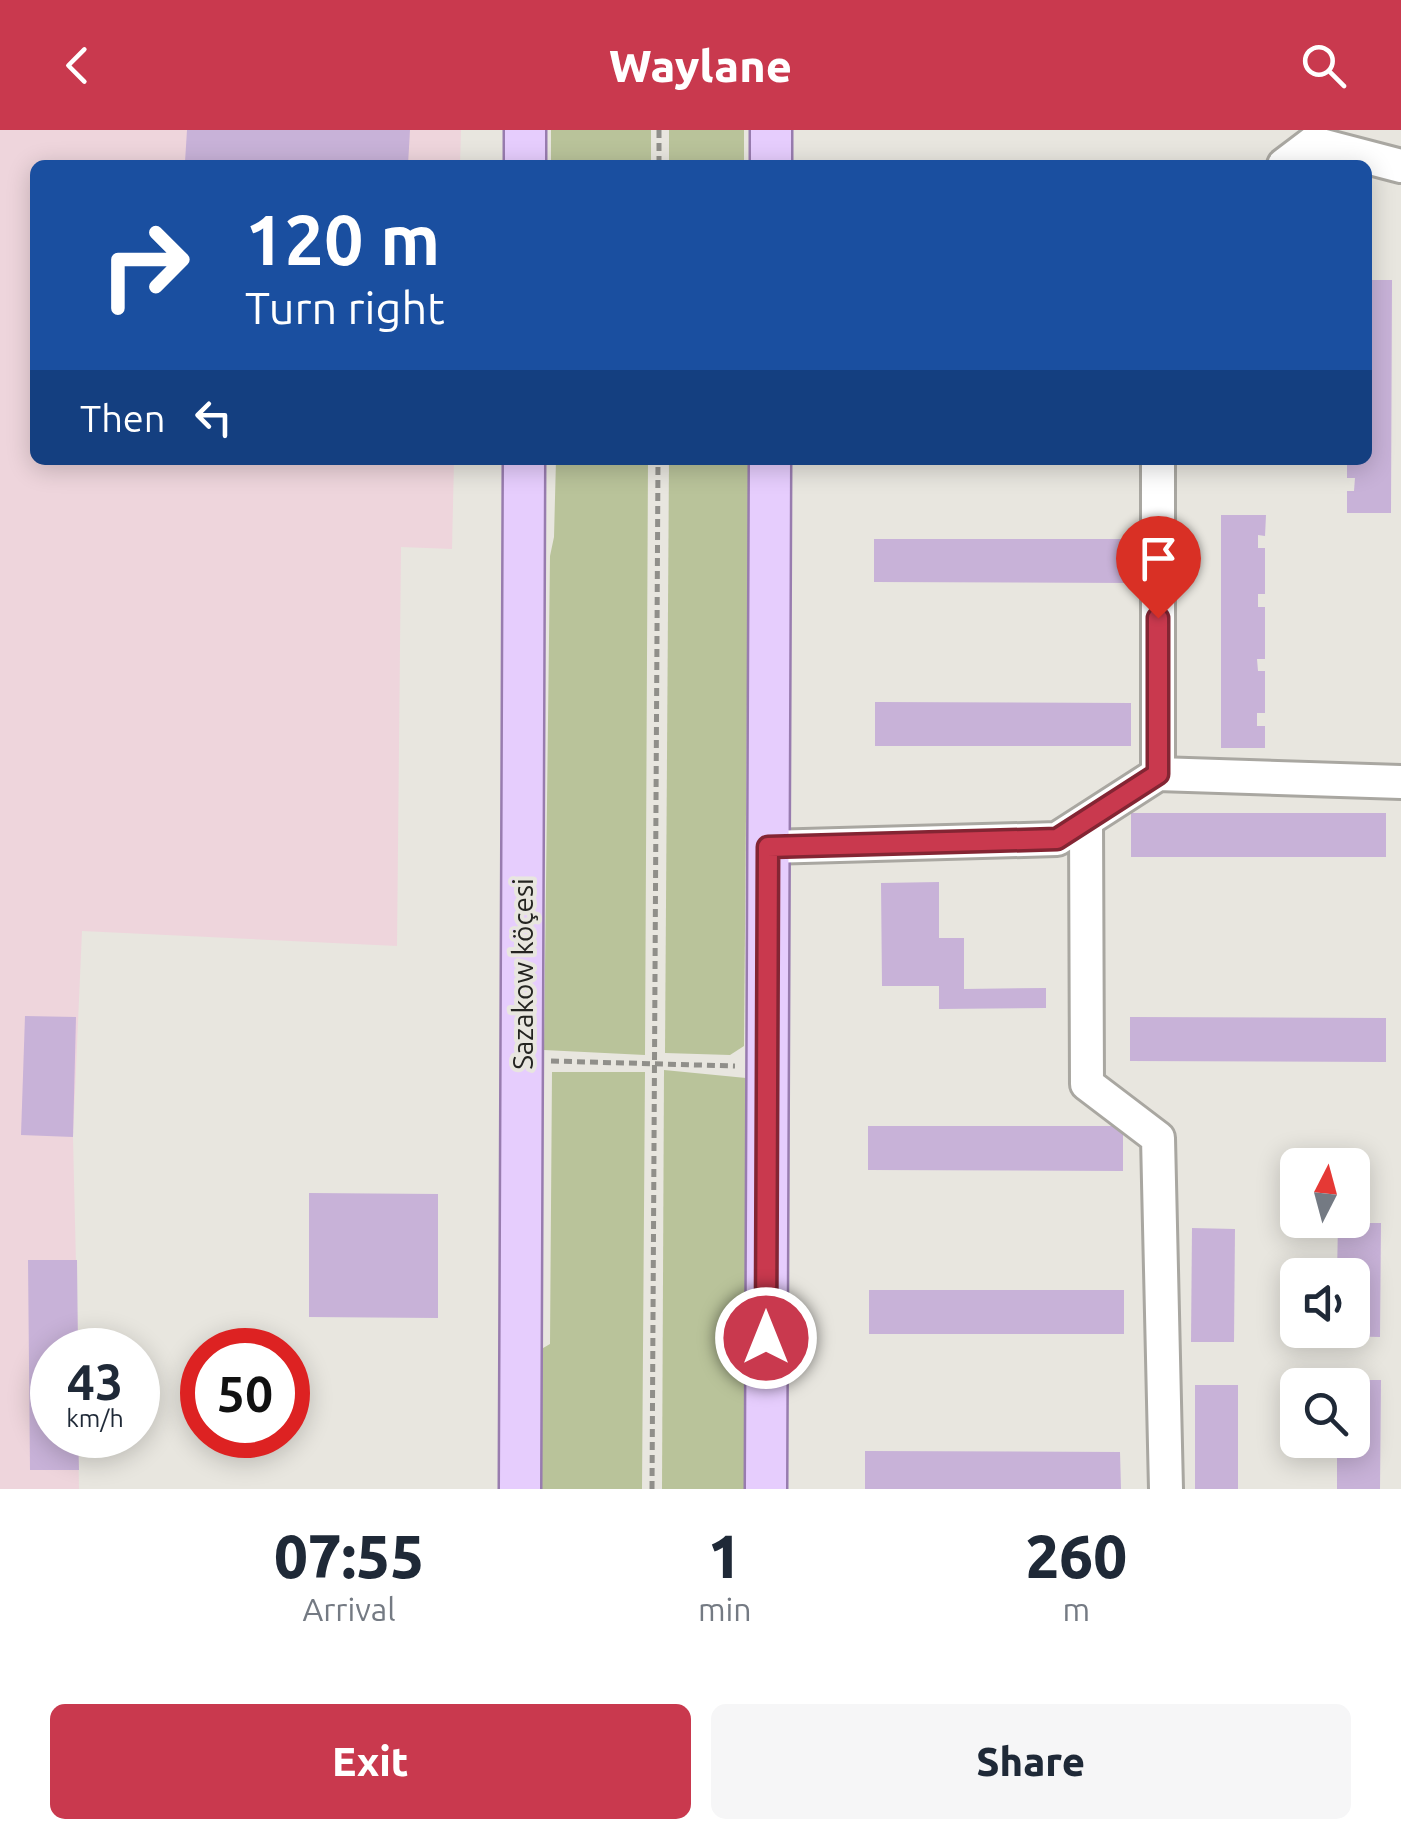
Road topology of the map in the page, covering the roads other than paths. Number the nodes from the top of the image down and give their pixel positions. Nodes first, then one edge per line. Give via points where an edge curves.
1 (525, 130) edge
2 (771, 130) edge
3 (525, 160) edge
4 (771, 160) edge
5 (1291, 160) edge
6 (1401, 166) edge
7 (524, 465) edge
8 (770, 465) edge
9 (1158, 465) edge
10 (1158, 774) junction
11 (1401, 782) edge
12 (1086, 821) junction
13 (768, 847) junction
14 (520, 1489) edge
15 (766, 1489) edge
16 (1166, 1489) edge

1 - 3 main road
2 - 4 main road
5 - 6 street via 1314,143
7 - 14 main road, Sazakow köçesi
8 - 13 main road
9 - 10 street
10 - 11 street
10 - 12 street
12 - 13 street via 1057,839
12 - 16 street via 1087,1084 1158,1138
13 - 15 main road

